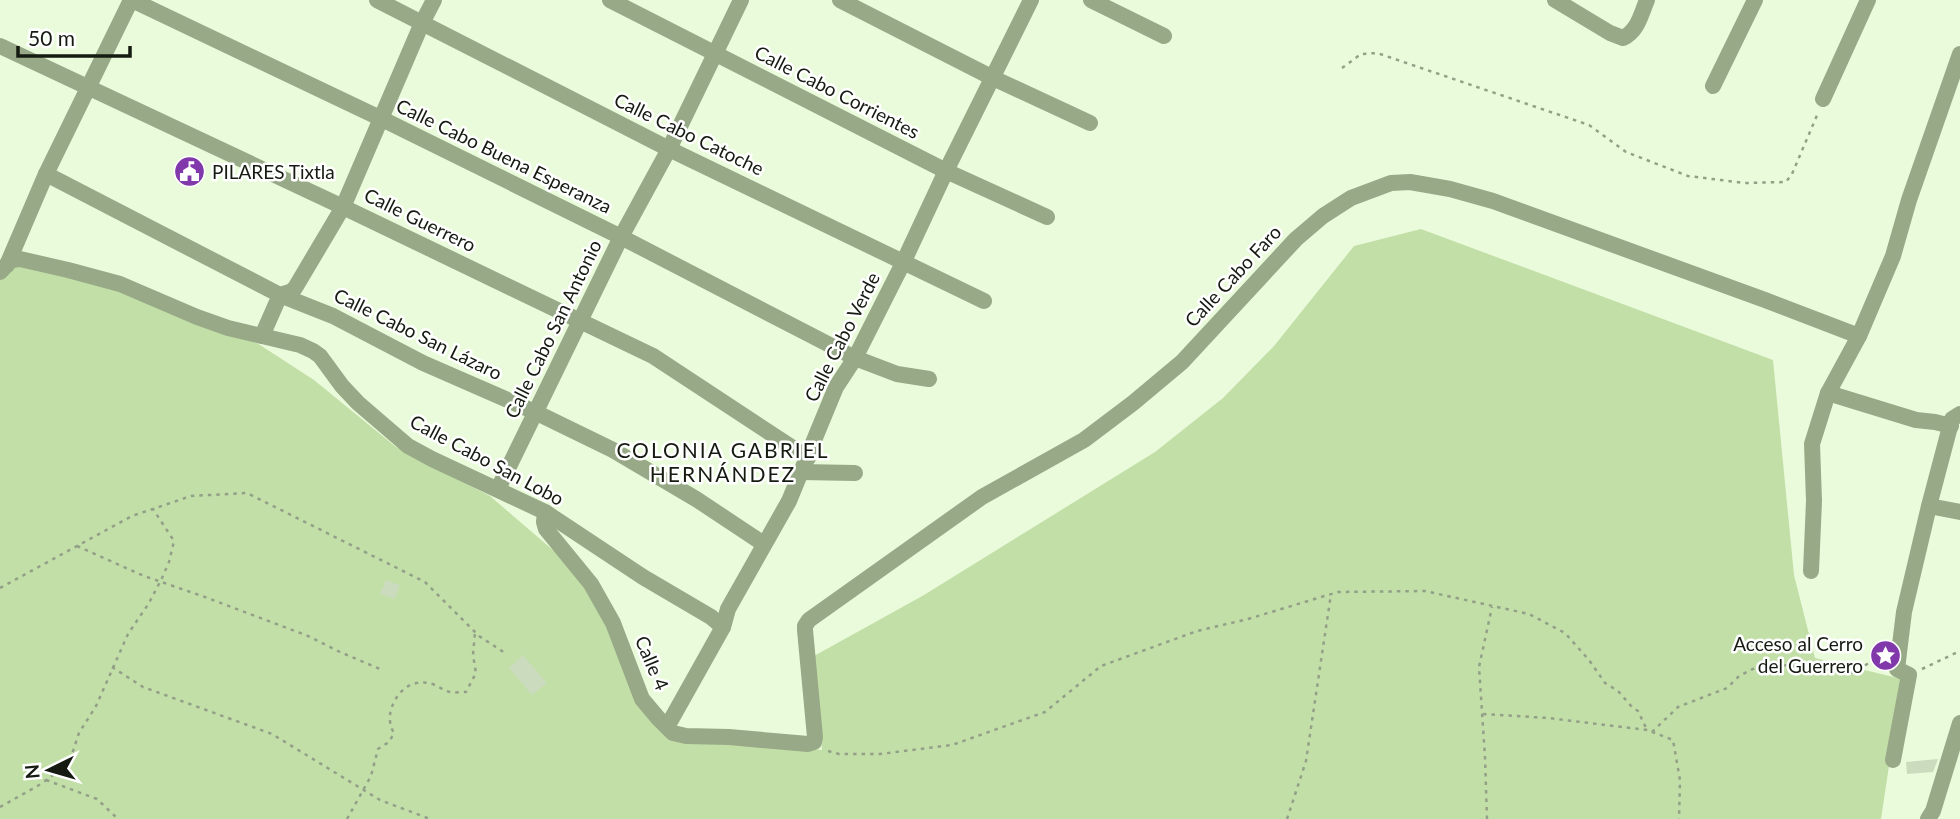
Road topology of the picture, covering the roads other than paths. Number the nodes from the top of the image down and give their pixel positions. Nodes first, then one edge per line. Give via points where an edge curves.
1 (131, 0) edge
2 (377, 0) edge
3 (434, 0) edge
4 (610, 0) edge
5 (741, 0) edge
6 (840, 0) edge
7 (1031, 0) edge
8 (1091, 0) edge
9 (1555, 0) edge
10 (1647, 0) edge
11 (1755, 0) edge
12 (1868, 0) edge
13 (422, 23) junction
14 (1164, 36) dead end
15 (0, 46) edge
16 (715, 53) junction
17 (1960, 54) edge
18 (993, 78) junction
19 (88, 86) junction
20 (1713, 86) dead end
21 (1823, 99) road end
22 (382, 119) junction
23 (1090, 123) dead end
24 (669, 149) junction
25 (946, 171) junction
26 (46, 174) junction
27 (343, 207) junction
28 (1046, 217) dead end
29 (621, 237) junction
30 (903, 262) junction
31 (3, 268) edge
32 (280, 295) junction
33 (984, 301) dead end
34 (580, 320) junction
35 (262, 336) junction
36 (1859, 336) junction
37 (855, 358) junction
38 (929, 379) dead end
39 (1828, 393) junction
40 (535, 412) junction
41 (1957, 418) edge
42 (804, 465) junction
43 (855, 473) dead end
44 (498, 489) junction
45 (1929, 506) junction
46 (1960, 513) edge
47 (544, 517) junction
48 (764, 544) junction
49 (1811, 570) dead end
50 (723, 627) junction
51 (1960, 723) edge
52 (667, 727) junction
53 (1893, 760) dead end
54 (1928, 819) edge

1 - 19 street
1 - 22 street, Calle Cabo Buena Esperanza
2 - 13 street, Calle Cabo Catoche
3 - 13 street
4 - 16 street, Calle Cabo Corrientes
5 - 16 street, Calle Cabo San Antonio
6 - 18 street
7 - 18 street, Calle Cabo Verde
8 - 14 street
9 - 10 street via 1623,38 1635,30
11 - 20 street
12 - 21 street
13 - 22 street
13 - 24 street, Calle Cabo Catoche
15 - 19 street, Calle Guerrero
16 - 24 street, Calle Cabo San Antonio
16 - 25 street, Calle Cabo Corrientes
17 - 36 street via 1893,257
18 - 23 street
18 - 25 street, Calle Cabo Verde
19 - 26 street
19 - 27 street, Calle Guerrero
22 - 27 street
22 - 29 street, Calle Cabo Buena Esperanza
24 - 29 street, Calle Cabo San Antonio
24 - 30 street, Calle Cabo Catoche
25 - 28 street, Calle Cabo Corrientes
25 - 30 street, Calle Cabo Verde
26 - 31 street
26 - 32 street, Calle Cabo San Lázaro
27 - 32 street via 295,288
27 - 34 street, Calle Guerrero
29 - 34 street, Calle Cabo San Antonio
29 - 37 street, Calle Cabo Buena Esperanza
30 - 33 street, Calle Cabo Catoche
30 - 37 street, Calle Cabo Verde
31 - 35 street, Calle Cabo San Lobo via 20,259 120,284 197,317
32 - 35 street
32 - 40 street, Calle Cabo San Lázaro
34 - 40 street, Calle Cabo San Antonio
34 - 42 street, Calle Guerrero via 653,356
35 - 44 street, Calle Cabo San Lobo via 313,351 358,403 408,446
36 - 39 street
36 - 52 street, Calle Cabo Faro via 1493,201 1410,182 1375,188 1351,198 1296,239 1181,362 1133,403 1084,440 982,497 806,622 816,729 811,743 686,736
37 - 38 street, Calle Cabo Buena Esperanza via 897,374
37 - 42 street, Calle Cabo Verde via 836,387
39 - 41 street via 1916,421
39 - 49 street via 1812,444
40 - 44 street, Calle Cabo San Antonio
40 - 48 street, Calle Cabo San Lázaro via 613,450
41 - 45 street
42 - 43 street
42 - 48 street, Calle Cabo Verde
44 - 47 street, Calle Cabo San Lobo
45 - 46 street
45 - 53 street via 1904,612 1897,669 1909,675
47 - 50 street, Calle Cabo San Lobo
47 - 52 street, Calle 4 via 546,529 591,584 613,623 642,699
48 - 50 street, Calle Cabo Verde
50 - 52 street, Calle Cabo Verde
51 - 54 street

